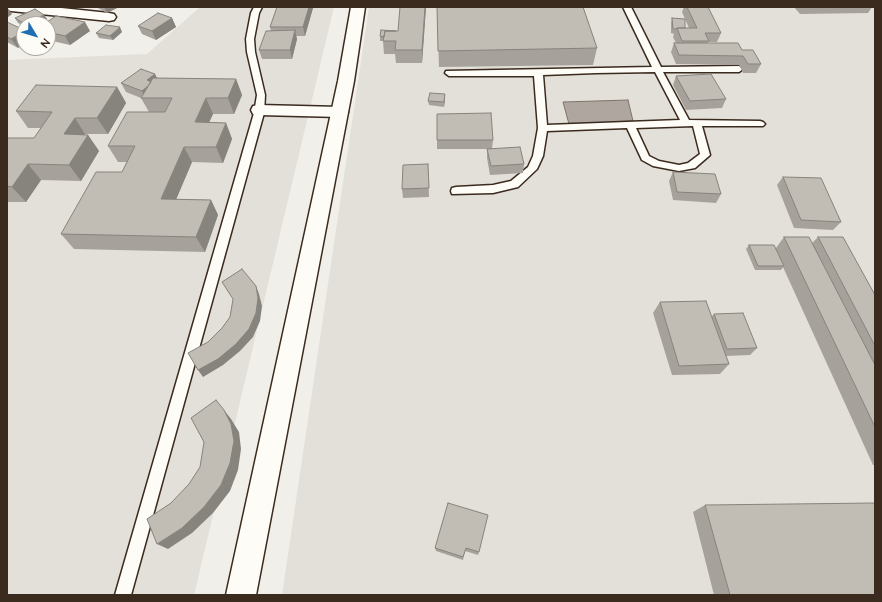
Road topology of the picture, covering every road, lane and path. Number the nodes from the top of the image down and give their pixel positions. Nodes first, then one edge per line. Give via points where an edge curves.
1 (11, 7) edge
2 (258, 7) edge
3 (358, 7) edge
4 (627, 7) edge
5 (109, 17) dead end
6 (739, 69) dead end
7 (658, 70) junction
8 (448, 73) dead end
9 (538, 73) junction
10 (259, 110) junction
11 (340, 112) junction
12 (686, 123) junction
13 (697, 123) junction
14 (760, 124) dead end
15 (630, 125) junction
16 (543, 128) junction
17 (456, 191) dead end
18 (123, 595) edge
19 (241, 595) edge

1 - 5 main road
2 - 10 lane via 250,39 261,95
3 - 11 main road
4 - 7 lane
6 - 7 lane
7 - 9 lane
7 - 12 lane
8 - 9 lane
9 - 16 lane
10 - 11 main road
10 - 18 lane
11 - 19 main road
12 - 13 lane
12 - 15 lane
13 - 14 lane
13 - 15 lane via 705,155 691,166 678,168 657,164 645,158
15 - 16 lane
16 - 17 lane via 538,156 532,169 514,184 492,189

